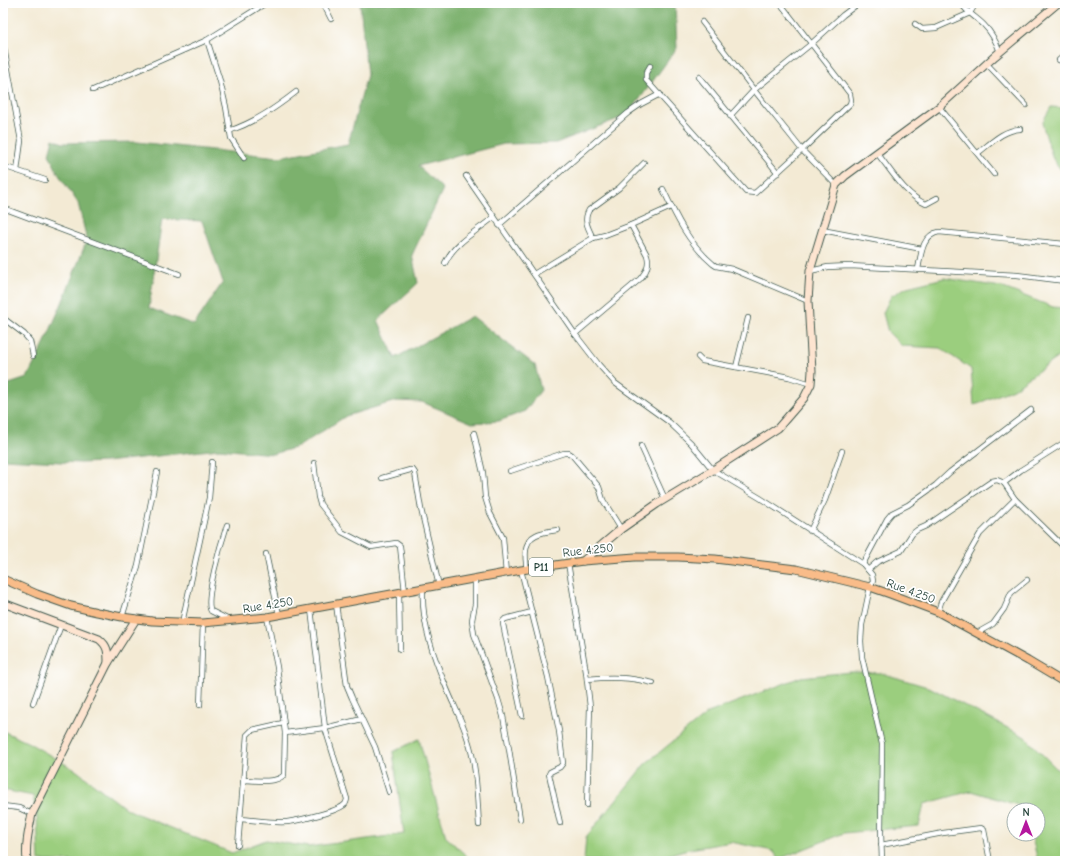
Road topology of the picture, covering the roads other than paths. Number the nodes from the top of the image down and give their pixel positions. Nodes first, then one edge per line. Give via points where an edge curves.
1 (266, 3) edge
2 (323, 3) edge
3 (780, 3) edge
4 (859, 3) edge
5 (961, 3) edge
6 (976, 3) edge
7 (1058, 3) edge
8 (970, 14) junction
9 (331, 19) dead end
10 (702, 22) dead end
11 (915, 24) dead end
12 (207, 40) junction
13 (3, 42) edge
14 (811, 44) junction
15 (1000, 52) junction
16 (1065, 55) edge
17 (1059, 60) dead end
18 (987, 64) junction
19 (650, 66) dead end
20 (699, 77) dead end
21 (93, 90) dead end
22 (754, 90) junction
23 (296, 92) dead end
24 (660, 94) junction
25 (1026, 105) dead end
26 (939, 107) junction
27 (730, 116) junction
28 (1020, 129) dead end
29 (229, 131) junction
30 (802, 150) junction
31 (877, 152) junction
32 (978, 153) junction
33 (244, 158) dead end
34 (644, 163) dead end
35 (3, 166) edge
36 (17, 171) junction
37 (778, 173) junction
38 (994, 174) dead end
39 (466, 176) dead end
40 (45, 180) dead end
41 (836, 185) junction
42 (663, 189) dead end
43 (937, 198) dead end
44 (671, 207) junction
45 (3, 208) edge
46 (494, 218) junction
47 (631, 225) junction
48 (499, 226) junction
49 (822, 230) junction
50 (593, 238) junction
51 (1065, 244) edge
52 (922, 249) junction
53 (445, 264) dead end
54 (918, 269) junction
55 (810, 271) junction
56 (179, 274) dead end
57 (534, 274) junction
58 (1065, 281) edge
59 (808, 302) junction
60 (3, 318) edge
61 (748, 318) dead end
62 (575, 334) junction
63 (32, 356) dead end
64 (698, 357) dead end
65 (736, 367) junction
66 (811, 384) junction
67 (1031, 410) dead end
68 (474, 433) dead end
69 (1065, 442) edge
70 (641, 446) dead end
71 (842, 451) dead end
72 (212, 462) dead end
73 (314, 463) dead end
74 (713, 470) junction
75 (510, 471) dead end
76 (157, 472) dead end
77 (382, 478) dead end
78 (1004, 483) junction
79 (665, 499) junction
80 (1015, 499) junction
81 (227, 525) dead end
82 (621, 529) junction
83 (558, 530) dead end
84 (810, 531) junction
85 (1065, 546) edge
86 (266, 554) dead end
87 (583, 560) junction
88 (568, 563) junction
89 (863, 564) junction
90 (524, 570) junction
91 (868, 570) junction
92 (506, 574) junction
93 (3, 579) edge
94 (475, 580) junction
95 (1027, 580) dead end
96 (439, 586) junction
97 (870, 588) junction
98 (423, 589) junction
99 (402, 592) junction
100 (3, 603) edge
101 (336, 604) junction
102 (311, 609) junction
103 (532, 612) junction
104 (938, 612) junction
105 (279, 615) junction
106 (267, 617) junction
107 (122, 618) junction
108 (136, 619) junction
109 (231, 621) junction
110 (182, 623) junction
111 (203, 623) junction
112 (62, 625) junction
113 (977, 633) junction
114 (400, 649) dead end
115 (108, 663) junction
116 (587, 679) junction
117 (653, 682) dead end
118 (1065, 683) edge
119 (32, 703) dead end
120 (200, 705) dead end
121 (522, 716) dead end
122 (362, 719) junction
123 (283, 723) junction
124 (325, 728) junction
125 (285, 733) junction
126 (244, 780) junction
127 (389, 792) dead end
128 (3, 806) edge
129 (588, 806) dead end
130 (32, 814) junction
131 (240, 819) junction
132 (520, 819) dead end
133 (479, 824) dead end
134 (560, 824) dead end
135 (238, 845) dead end
136 (881, 845) junction
137 (28, 861) edge
138 (882, 861) edge
139 (990, 861) edge

1 - 12 street
2 - 9 street
3 - 14 street
4 - 14 street
5 - 8 street
6 - 8 street
7 - 15 street
8 - 11 street via 927,30
8 - 15 street via 992,34
10 - 22 street
12 - 21 street
12 - 29 street via 225,100
13 - 36 street via 21,141
14 - 22 street
14 - 30 street via 840,79 851,100 850,104
15 - 18 street
16 - 17 street
18 - 25 street
18 - 26 street
19 - 24 street via 645,76 646,80
20 - 27 street
22 - 27 street
22 - 30 street
23 - 29 street via 249,124
24 - 37 street via 746,192 755,193
24 - 48 street via 628,113
26 - 31 street
26 - 32 street
27 - 37 street
28 - 32 street via 1005,132
29 - 33 street
30 - 37 street
30 - 41 street
31 - 41 street
31 - 43 street via 902,185 920,201 926,204
32 - 38 street
34 - 50 street via 619,188 589,210 586,220
35 - 36 street
36 - 40 street
39 - 46 street
41 - 49 street
42 - 44 street
44 - 47 street
44 - 59 street via 695,245 716,266 732,269
45 - 56 street
46 - 48 street
46 - 53 street via 457,246
47 - 50 street
47 - 62 street via 649,259 647,271
48 - 57 street
49 - 52 street
49 - 55 street
50 - 57 street
51 - 52 street via 939,232 929,237
52 - 54 street
54 - 55 street via 828,266
54 - 58 street via 1017,275
55 - 59 street
57 - 62 street
59 - 66 street
60 - 63 street via 30,341
61 - 65 street
62 - 74 street via 615,383 669,422 691,443
64 - 65 street via 702,361
65 - 66 street
66 - 74 street via 804,398 778,428
67 - 89 street via 936,485 892,513
68 - 92 street via 483,473 485,497 503,538
69 - 78 street
70 - 79 street
71 - 84 street via 825,500
72 - 110 street via 209,498
73 - 99 street via 320,504 342,532 371,547 396,543 400,546
74 - 79 street
74 - 84 street
75 - 82 street via 569,453 599,488 603,500
76 - 107 street via 138,566
77 - 96 street via 410,470 415,473
78 - 80 street
78 - 91 street via 992,481 926,526 916,530 901,551 877,562
79 - 82 street
80 - 85 street
80 - 104 street via 980,534
81 - 109 street via 216,561 209,604 212,611
82 - 87 street
83 - 90 street via 535,535 530,540 524,558
84 - 89 street
86 - 105 street
87 - 88 main road, Rue 4.250 / P11
87 - 97 main road, Rue 4.250 / P11 via 635,557 715,559 796,569
88 - 90 main road, Rue 4.250 / P11
88 - 116 street
89 - 91 street
90 - 92 main road, Rue 4.250 / P11
90 - 103 street
91 - 97 street via 873,581
92 - 94 main road, Rue 4.250 / P11
93 - 107 main road, Rue 4.250 / P11 via 71,606
94 - 96 main road, Rue 4.250 / P11
94 - 132 street via 472,620 474,634 503,716
95 - 113 street via 1011,593 994,624
96 - 98 main road, Rue 4.250 / P11
97 - 104 main road, Rue 4.250 / P11
97 - 136 street via 860,641 882,744
98 - 99 main road, Rue 4.250 / P11
98 - 133 street via 423,611 432,647 468,740 475,768
99 - 101 main road, Rue 4.250 / P11
99 - 114 street
100 - 112 street
101 - 102 main road, Rue 4.250 / P11
101 - 122 street via 347,686
102 - 105 main road, Rue 4.250 / P11
102 - 124 street
103 - 121 street via 503,620
103 - 134 street via 560,731 563,764 549,774
104 - 113 main road, Rue 4.250 / P11
105 - 106 main road, Rue 4.250 / P11
106 - 109 main road, Rue 4.250 / P11
106 - 123 street via 277,667
107 - 108 main road, Rue 4.250 / P11
108 - 110 main road, Rue 4.250 / P11
108 - 115 street
109 - 111 main road, Rue 4.250 / P11
110 - 111 main road, Rue 4.250 / P11
111 - 120 street
112 - 115 street via 99,639 106,645
112 - 119 street
113 - 118 main road, Rue 4.250 / P11
115 - 130 street
116 - 117 street via 617,677
116 - 129 street via 590,707
122 - 124 street
122 - 127 street via 375,747
123 - 125 street
123 - 126 street via 249,732
124 - 125 street
124 - 131 street via 347,799 346,804 322,814 287,822
125 - 126 street via 284,775 275,780
126 - 131 street
128 - 130 street via 19,808
130 - 137 street via 26,853
131 - 135 street
136 - 138 street
136 - 139 street via 981,828 984,830

